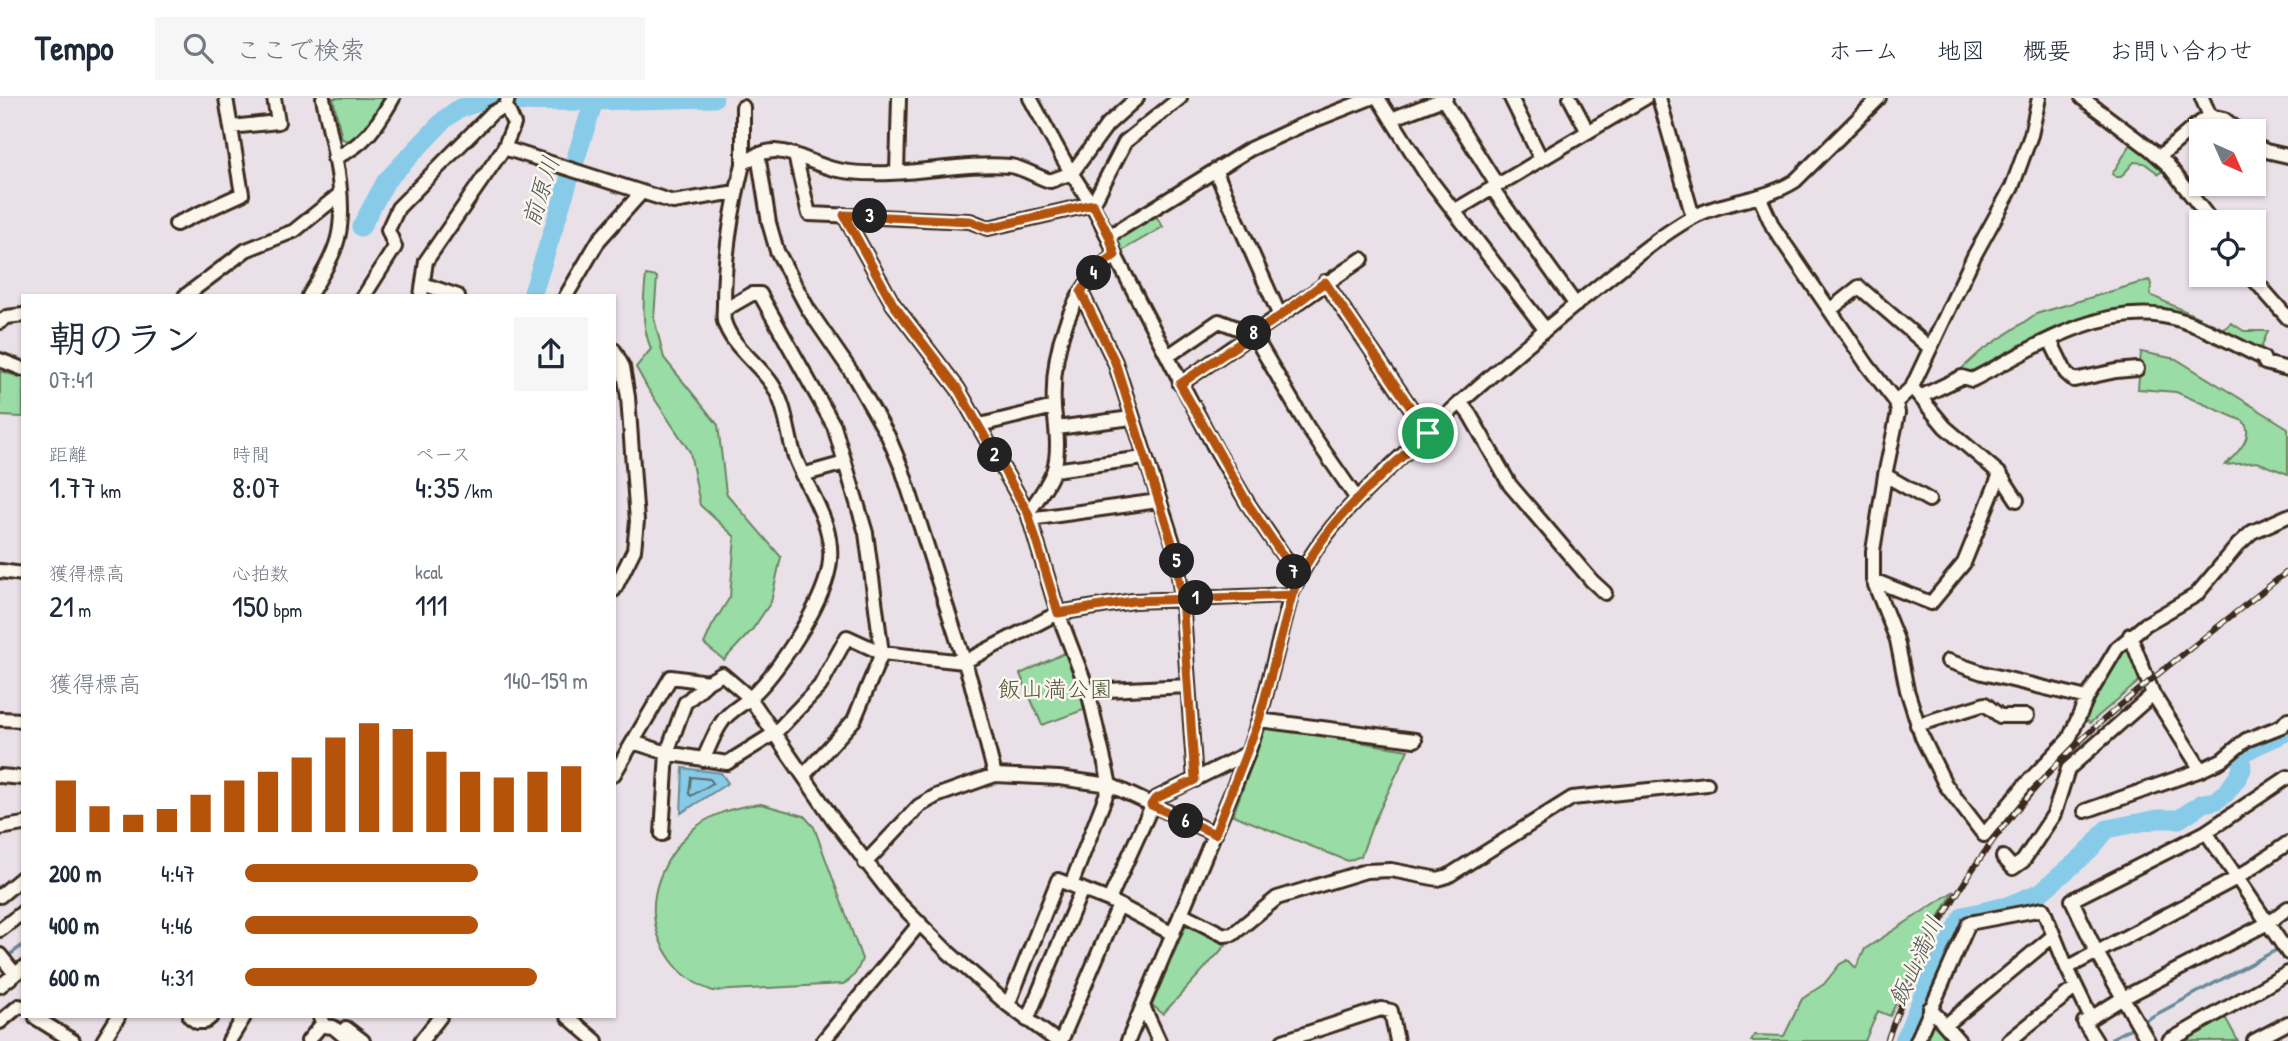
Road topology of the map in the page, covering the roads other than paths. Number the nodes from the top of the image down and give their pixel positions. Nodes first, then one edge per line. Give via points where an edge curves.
1 (226, 98) edge
2 (274, 98) edge
3 (323, 98) edge
4 (393, 98) edge
5 (899, 98) edge
6 (1030, 98) edge
7 (1137, 98) edge
8 (1180, 98) edge
9 (1371, 98) edge
10 (1378, 98) edge
11 (1511, 98) edge
12 (1570, 98) edge
13 (1645, 98) edge
14 (1659, 98) edge
15 (1879, 98) edge
16 (2039, 98) edge
17 (2082, 98) edge
18 (2202, 98) edge
19 (1445, 99) edge
20 (507, 102) edge
21 (743, 107) dead end
22 (2210, 116) junction
23 (1391, 119) junction
24 (2224, 119) edge
25 (231, 127) junction
26 (1588, 132) junction
27 (504, 148) junction
28 (2266, 150) edge
29 (758, 154) junction
30 (795, 155) junction
31 (2288, 156) edge
32 (2159, 157) junction
33 (334, 158) junction
34 (1541, 159) junction
35 (743, 164) junction
36 (1215, 170) junction
37 (897, 172) junction
38 (1072, 173) junction
39 (1495, 186) junction
40 (642, 192) junction
41 (736, 192) junction
42 (340, 194) junction
43 (1759, 195) junction
44 (1093, 204) junction
45 (2203, 210) edge
46 (1454, 211) junction
47 (844, 215) junction
48 (1693, 217) junction
49 (176, 224) dead end
50 (1109, 236) junction
51 (1115, 255) junction
52 (1362, 259) dead end
53 (1325, 282) junction
54 (2260, 287) edge
55 (422, 290) edge
56 (312, 292) edge
57 (1081, 292) junction
58 (188, 294) edge
59 (365, 294) edge
60 (446, 294) edge
61 (567, 294) edge
62 (2268, 297) junction
63 (2288, 302) edge
64 (1576, 305) junction
65 (724, 310) junction
66 (1830, 310) junction
67 (21, 315) edge
68 (1280, 316) junction
69 (2288, 318) edge
70 (0, 321) edge
71 (1545, 329) junction
72 (1253, 334) junction
73 (2050, 340) junction
74 (1930, 348) junction
75 (616, 354) edge
76 (1168, 356) junction
77 (0, 360) edge
78 (21, 368) edge
79 (2137, 369) dead end
80 (2288, 369) edge
81 (1180, 384) junction
82 (1916, 392) junction
83 (1460, 402) junction
84 (1896, 402) junction
85 (1054, 407) junction
86 (1131, 418) junction
87 (980, 425) junction
88 (1057, 428) junction
89 (1428, 433) junction
90 (1144, 458) junction
91 (845, 463) junction
92 (1054, 470) junction
93 (2000, 474) junction
94 (802, 475) junction
95 (1885, 475) junction
96 (1357, 499) junction
97 (1929, 500) dead end
98 (2017, 500) dead end
99 (1158, 502) junction
100 (1029, 516) junction
101 (2288, 516) edge
102 (0, 571) edge
103 (21, 574) edge
104 (1298, 578) junction
105 (1873, 580) junction
106 (616, 586) edge
107 (1605, 593) dead end
108 (1292, 595) junction
109 (1182, 599) junction
110 (1058, 613) junction
111 (2130, 635) junction
112 (882, 653) junction
113 (1948, 661) dead end
114 (964, 662) junction
115 (708, 682) junction
116 (1188, 686) junction
117 (1088, 691) junction
118 (2152, 694) junction
119 (750, 698) junction
120 (2087, 698) junction
121 (2027, 716) dead end
122 (0, 719) edge
123 (2288, 719) edge
124 (21, 720) edge
125 (1259, 720) junction
126 (1917, 724) junction
127 (775, 733) junction
128 (1415, 740) dead end
129 (633, 742) junction
130 (667, 753) junction
131 (1248, 753) junction
132 (703, 760) junction
133 (2201, 770) junction
134 (616, 771) edge
135 (804, 775) junction
136 (995, 775) junction
137 (0, 776) edge
138 (2288, 776) edge
139 (21, 778) edge
140 (1195, 780) junction
141 (1707, 784) dead end
142 (1110, 785) junction
143 (1151, 805) junction
144 (2085, 811) dead end
145 (21, 824) edge
146 (0, 828) edge
147 (2206, 832) junction
148 (662, 834) dead end
149 (1215, 834) junction
150 (2288, 843) edge
151 (2003, 857) dead end
152 (865, 863) junction
153 (2237, 878) junction
154 (21, 879) edge
155 (1076, 887) junction
156 (0, 896) edge
157 (1114, 902) junction
158 (2288, 908) edge
159 (21, 914) edge
160 (1181, 914) junction
161 (920, 923) junction
162 (2268, 923) junction
163 (0, 930) edge
164 (1173, 934) junction
165 (2053, 936) junction
166 (2096, 951) junction
167 (2288, 953) edge
168 (0, 955) edge
169 (2067, 968) junction
170 (19, 971) edge
171 (2288, 973) edge
172 (0, 986) edge
173 (2076, 987) junction
174 (2123, 998) junction
175 (1008, 1005) junction
176 (21, 1006) edge
177 (1143, 1006) junction
178 (1930, 1008) junction
179 (40, 1018) edge
180 (117, 1018) edge
181 (191, 1018) edge
182 (210, 1018) edge
183 (243, 1018) edge
184 (437, 1018) edge
185 (569, 1018) edge
186 (2091, 1018) junction
187 (1027, 1020) junction
188 (327, 1021) edge
189 (0, 1022) edge
190 (2288, 1023) edge
191 (1945, 1026) junction
192 (826, 1040) edge
193 (73, 1041) edge
194 (103, 1041) edge
195 (229, 1041) edge
196 (308, 1041) edge
197 (318, 1041) edge
198 (350, 1041) edge
199 (363, 1041) edge
200 (421, 1041) edge
201 (596, 1041) edge
202 (1059, 1041) edge
203 (1128, 1041) edge
204 (1158, 1041) edge
205 (1283, 1041) edge
206 (1396, 1041) edge
207 (1917, 1041) edge
208 (1959, 1041) edge
209 (2009, 1041) edge
210 (2096, 1041) edge
211 (2148, 1041) edge
212 (2169, 1041) edge
213 (2254, 1041) edge

1 - 25 street
2 - 25 street via 278,122
3 - 33 street
4 - 33 street via 366,137
5 - 37 street
6 - 38 street
7 - 38 street via 1107,125
8 - 44 street via 1125,142
9 - 36 street via 1281,134
10 - 23 street
11 - 34 street
12 - 26 street
13 - 26 street
14 - 48 street
15 - 43 street via 1795,180
16 - 74 street via 2012,187
17 - 32 street
18 - 22 street
19 - 23 street
19 - 39 street
20 - 27 street via 514,124
20 - 59 street via 398,208 388,230 395,247
21 - 35 street
22 - 24 street
22 - 32 street
23 - 46 street
25 - 49 street via 242,194
26 - 34 street
27 - 40 street
27 - 55 street via 426,261
28 - 31 street
29 - 30 street via 780,149
29 - 35 street
29 - 114 street via 777,251 888,436 914,502
30 - 37 street via 837,170
30 - 47 street via 809,214
32 - 45 street
33 - 42 street
34 - 39 street
35 - 41 street
36 - 50 street
36 - 68 street
37 - 38 street via 1013,166 1050,181
38 - 44 street
39 - 46 street
39 - 64 street
40 - 41 street via 673,202
40 - 61 street via 599,240
41 - 65 street
42 - 56 street via 338,238
42 - 58 street via 294,231 246,250
43 - 48 street
43 - 66 street via 1773,227
44 - 47 street via 988,228 970,221
44 - 50 street
46 - 71 street
47 - 87 street via 893,304
48 - 64 street
50 - 51 street
51 - 57 street via 1098,267
51 - 76 street
52 - 53 street
53 - 68 street
53 - 89 street
54 - 62 street
55 - 60 street
57 - 85 street via 1061,340
57 - 86 street via 1115,362
62 - 63 street
62 - 69 street
64 - 71 street
65 - 91 street via 752,293 760,294 834,426
65 - 94 street via 723,319 734,340 772,385
66 - 74 street via 1859,287
66 - 84 street
67 - 70 street
68 - 72 street
71 - 83 street
72 - 76 street via 1219,321
72 - 81 street
72 - 96 street via 1308,428
73 - 79 street via 2074,380
73 - 80 street via 2108,318 2166,316 2263,358 2265,363
73 - 82 street via 1972,380 1962,377
74 - 82 street
75 - 106 street via 627,389 636,521 634,550
76 - 81 street
77 - 78 street
81 - 104 street via 1248,504
82 - 84 street
82 - 93 street via 1945,428
83 - 89 street
83 - 107 street via 1510,485
84 - 95 street via 1898,413
85 - 87 street
85 - 88 street
86 - 88 street
86 - 90 street
87 - 100 street
88 - 92 street
89 - 96 street
90 - 92 street
90 - 99 street
91 - 94 street
91 - 112 street via 866,533
92 - 100 street
93 - 98 street
93 - 105 street via 1964,562 1931,603
94 - 119 street via 829,532 829,571 810,616
95 - 97 street
95 - 105 street
96 - 104 street
99 - 100 street
99 - 109 street via 1175,552
100 - 110 street
101 - 111 street via 2252,532 2196,595
102 - 103 street
104 - 108 street
105 - 126 street via 1897,640
108 - 109 street
108 - 125 street
109 - 110 street via 1133,601
109 - 116 street
110 - 114 street
110 - 117 street
111 - 118 street
111 - 120 street
112 - 114 street
112 - 127 street via 846,636 820,686
112 - 135 street via 854,720
113 - 120 street
114 - 136 street
115 - 119 street via 722,674
115 - 129 street via 671,677
115 - 130 street via 685,703
116 - 117 street
116 - 140 street
117 - 142 street
118 - 133 street
118 - 151 street via 2068,769 2054,814 2023,861 2013,869
119 - 127 street
119 - 132 street via 722,720
120 - 126 street via 2069,739 1984,835 1945,784
121 - 126 street via 2000,716 1985,704
122 - 124 street
123 - 133 street
125 - 128 street
125 - 131 street
127 - 132 street via 727,763
127 - 135 street
129 - 130 street
129 - 134 street
130 - 132 street
130 - 148 street
131 - 140 street
131 - 149 street
133 - 144 street
135 - 152 street
136 - 142 street
136 - 152 street via 919,806
137 - 139 street
138 - 147 street
140 - 143 street
141 - 160 street via 1572,798 1448,876 1366,871 1277,898 1233,934 1224,935
142 - 143 street
142 - 155 street
143 - 149 street
143 - 157 street
145 - 146 street
147 - 153 street
147 - 166 street via 2072,900
149 - 160 street
150 - 153 street
152 - 161 street
153 - 162 street
153 - 166 street
154 - 156 street
155 - 157 street
155 - 175 street via 1058,880
155 - 187 street
157 - 164 street
157 - 202 street
158 - 162 street
159 - 163 street
160 - 164 street
161 - 175 street
161 - 192 street
162 - 167 street
162 - 174 street
164 - 177 street
165 - 169 street
165 - 178 street via 2043,909 1969,923
165 - 191 street
166 - 169 street
166 - 174 street
168 - 170 street
169 - 173 street
170 - 172 street
171 - 212 street
173 - 186 street
173 - 209 street
174 - 186 street
174 - 211 street
175 - 187 street
176 - 189 street
177 - 203 street
177 - 204 street
178 - 191 street
178 - 207 street
179 - 193 street
180 - 194 street
181 - 182 street via 205,1023
183 - 195 street
184 - 200 street
185 - 201 street
186 - 210 street via 2084,1022
187 - 202 street
188 - 196 street
188 - 197 street
188 - 198 street
188 - 199 street
190 - 213 street
191 - 208 street
205 - 206 street via 1381,1009 1391,1011

